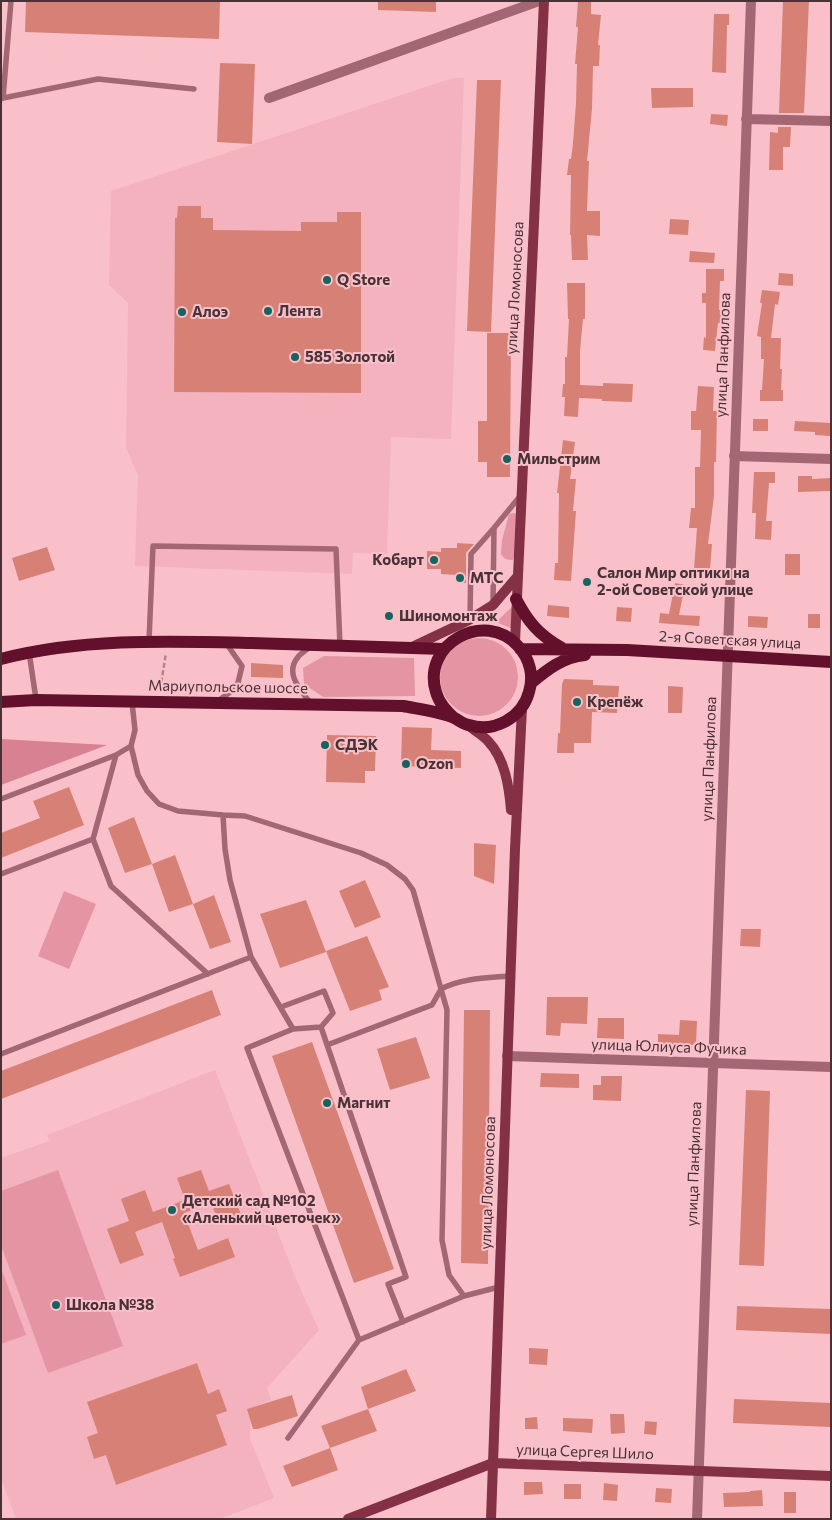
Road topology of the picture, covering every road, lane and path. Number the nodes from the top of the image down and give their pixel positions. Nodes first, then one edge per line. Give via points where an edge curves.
1 (11, 1) edge
2 (539, 1) edge
3 (544, 1) edge
4 (751, 1) edge
5 (194, 89) dead end
6 (269, 98) dead end
7 (2, 99) edge
8 (746, 119) junction
9 (831, 121) edge
10 (734, 456) junction
11 (831, 459) edge
12 (521, 495) junction
13 (494, 528) junction
14 (517, 576) junction
15 (516, 599) junction
16 (493, 606) junction
17 (470, 619) junction
18 (148, 642) junction
19 (167, 642) junction
20 (226, 642) junction
21 (312, 645) junction
22 (340, 646) junction
23 (518, 646) junction
24 (410, 648) junction
25 (444, 649) junction
26 (564, 649) junction
27 (627, 650) junction
28 (29, 652) junction
29 (727, 657) junction
30 (1, 659) edge
31 (831, 662) edge
32 (531, 683) junction
33 (36, 700) junction
34 (1, 702) edge
35 (132, 702) junction
36 (158, 702) junction
37 (216, 703) junction
38 (312, 704) junction
39 (522, 708) junction
40 (453, 717) junction
41 (468, 725) junction
42 (131, 746) junction
43 (116, 755) junction
44 (1, 799) edge
45 (223, 815) junction
46 (93, 839) junction
47 (515, 849) junction
48 (1, 874) edge
49 (251, 957) junction
50 (208, 974) junction
51 (510, 976) junction
52 (441, 989) junction
53 (281, 1007) junction
54 (321, 1027) junction
55 (293, 1029) junction
56 (327, 1045) junction
57 (1, 1054) edge
58 (507, 1056) junction
59 (713, 1063) junction
60 (831, 1067) edge
61 (499, 1287) junction
62 (464, 1296) junction
63 (402, 1322) junction
64 (359, 1340) junction
65 (288, 1438) dead end
66 (493, 1464) junction
67 (698, 1471) junction
68 (831, 1476) edge
69 (348, 1519) edge
70 (490, 1519) edge
71 (697, 1519) edge

1 - 7 lane
2 - 6 street
3 - 12 street, улица Ломоносова
4 - 8 street, улица Панфилова
5 - 7 lane via 98,79
8 - 9 street
8 - 10 street, улица Панфилова
10 - 11 street
10 - 29 street, улица Панфилова
12 - 13 lane
12 - 14 street, улица Ломоносова
13 - 16 lane
13 - 17 lane via 471,554
14 - 15 street, улица Ломоносова
14 - 16 street
15 - 23 street, улица Ломоносова
15 - 26 main road via 538,632
16 - 17 street
17 - 24 street
18 - 19 main road
18 - 22 lane via 153,546 317,548 336,549
18 - 28 main road
19 - 20 main road
19 - 36 path
20 - 21 main road
20 - 37 lane via 242,666 237,687
21 - 22 main road
21 - 38 lane via 297,658 292,670 293,678
22 - 24 main road
23 - 25 main road via 503,635 482,630 464,634
23 - 26 main road, 2-я Советская улица
23 - 32 main road via 529,665
24 - 25 main road
25 - 40 main road via 434,673 434,683 442,705
26 - 27 main road, 2-я Советская улица
27 - 29 main road, 2-я Советская улица
27 - 32 main road, 2-я Советская улица via 567,658
28 - 30 main road
28 - 33 lane
29 - 31 main road, 2-я Советская улица
29 - 59 street, улица Панфилова
32 - 39 main road
33 - 34 main road, Мариупольское шоссе
33 - 35 main road, Мариупольское шоссе
35 - 36 main road, Мариупольское шоссе
35 - 42 lane via 136,730
36 - 37 main road, Мариупольское шоссе
37 - 38 main road, Мариупольское шоссе
38 - 40 main road, Мариупольское шоссе via 403,706
39 - 41 main road via 495,726
39 - 47 street, улица Ломоносова
40 - 41 main road
41 - 47 street, улица Ломоносова via 488,741 504,767
42 - 43 lane
42 - 45 lane via 138,775 159,804 178,811
43 - 44 lane
43 - 46 lane
45 - 49 lane via 230,880
45 - 52 lane via 245,816 387,864 413,890
46 - 48 lane
46 - 50 lane via 111,886
47 - 51 street, улица Ломоносова
49 - 50 lane
49 - 53 lane
50 - 57 lane
51 - 52 lane via 468,980
51 - 58 street, улица Ломоносова
52 - 56 lane via 432,1004
52 - 62 lane via 447,1010 442,1240 449,1275
53 - 54 lane via 324,991 333,1013
53 - 55 lane
54 - 55 lane
54 - 56 lane
55 - 64 lane via 247,1048
56 - 63 lane via 406,1277 388,1284
58 - 59 street, улица Юлиуса Фучика
58 - 61 street, улица Ломоносова
59 - 60 street, улица Юлиуса Фучика
59 - 67 street, улица Панфилова
61 - 62 lane
61 - 66 street, улица Ломоносова
62 - 63 lane
63 - 64 lane
64 - 65 lane
66 - 67 street, улица Сергея Шило
66 - 69 street, улица Сергея Шило
66 - 70 street, улица Ломоносова
67 - 68 street, улица Сергея Шило
67 - 71 street, улица Панфилова

